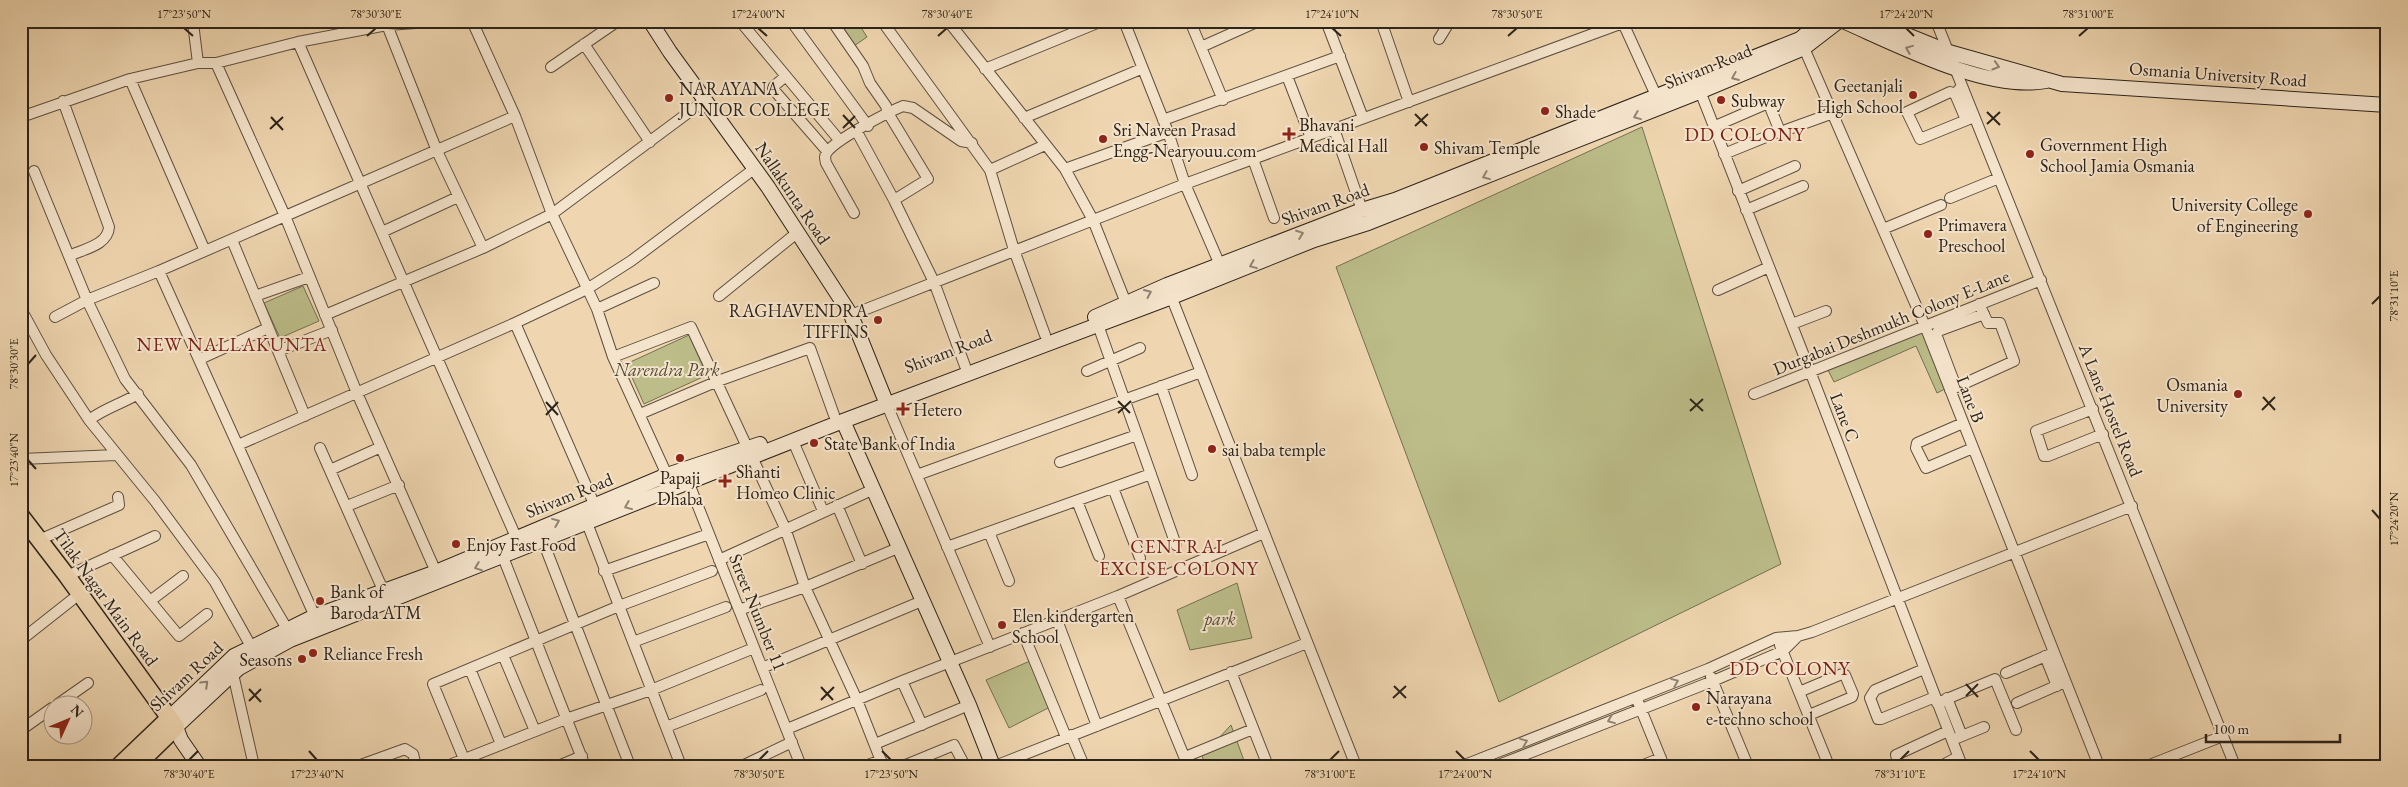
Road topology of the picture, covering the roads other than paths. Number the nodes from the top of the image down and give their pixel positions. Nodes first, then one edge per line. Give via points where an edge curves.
1 (445, 21) edge
2 (472, 21) edge
3 (618, 21) edge
4 (650, 21) edge
5 (740, 21) edge
6 (791, 21) edge
7 (832, 21) edge
8 (882, 21) edge
9 (1010, 21) edge
10 (1102, 21) edge
11 (1124, 21) edge
12 (1190, 21) edge
13 (1259, 21) edge
14 (1326, 21) edge
15 (1381, 21) edge
16 (1450, 21) edge
17 (1806, 21) edge
18 (1821, 21) edge
19 (1839, 21) edge
20 (1844, 21) edge
21 (1936, 21) edge
22 (948, 22) edge
23 (1626, 22) edge
24 (1873, 22) edge
25 (193, 23) dead end
26 (387, 25) junction
27 (1439, 39) dead end
28 (298, 42) junction
29 (1802, 43) junction
30 (584, 44) junction
31 (1201, 47) junction
32 (1949, 52) junction
33 (1340, 56) junction
34 (198, 63) junction
35 (216, 63) junction
36 (551, 67) dead end
37 (1955, 68) junction
38 (985, 69) junction
39 (1141, 69) junction
40 (786, 76) junction
41 (1287, 76) junction
42 (130, 79) junction
43 (2046, 81) junction
44 (1962, 86) junction
45 (1698, 87) junction
46 (1955, 94) junction
47 (704, 100) junction
48 (1223, 100) junction
49 (63, 101) junction
50 (1658, 101) junction
51 (1409, 102) junction
52 (2387, 105) edge
53 (888, 113) junction
54 (1833, 113) junction
55 (515, 116) junction
56 (21, 117) edge
57 (1024, 118) junction
58 (1362, 118) junction
59 (1970, 118) junction
60 (1163, 120) junction
61 (868, 126) junction
62 (1713, 127) junction
63 (1334, 129) junction
64 (1786, 130) dead end
65 (857, 132) junction
66 (1168, 132) junction
67 (1311, 138) junction
68 (840, 141) junction
69 (650, 142) junction
70 (972, 143) junction
71 (1045, 146) junction
72 (437, 151) junction
73 (827, 151) junction
74 (1724, 154) junction
75 (1253, 159) junction
76 (1795, 166) dead end
77 (1065, 168) junction
78 (1777, 168) dead end
79 (754, 169) junction
80 (990, 170) junction
81 (34, 171) dead end
82 (1999, 178) junction
83 (361, 184) junction
84 (1185, 184) junction
85 (1803, 186) dead end
86 (1737, 188) junction
87 (458, 197) junction
88 (894, 200) junction
89 (1362, 210) junction
90 (1746, 210) junction
91 (854, 213) dead end
92 (552, 214) junction
93 (284, 216) junction
94 (1274, 218) dead end
95 (1093, 220) junction
96 (1883, 228) junction
97 (382, 232) junction
98 (798, 232) junction
99 (232, 240) junction
100 (483, 248) junction
101 (1014, 250) junction
102 (204, 251) junction
103 (69, 256) junction
104 (1220, 265) junction
105 (1769, 267) junction
106 (159, 271) junction
107 (309, 277) junction
108 (2041, 280) junction
109 (403, 282) junction
110 (934, 282) junction
111 (654, 283) dead end
112 (587, 289) junction
113 (1718, 290) dead end
114 (1169, 291) junction
115 (255, 296) junction
116 (719, 296) dead end
117 (87, 300) junction
118 (1126, 303) junction
119 (1979, 304) junction
120 (21, 309) edge
121 (597, 309) junction
122 (1826, 311) dead end
123 (1984, 314) junction
124 (325, 315) junction
125 (851, 315) junction
126 (54, 317) dead end
127 (515, 323) junction
128 (1792, 324) junction
129 (1098, 325) junction
130 (1925, 326) junction
131 (268, 328) junction
132 (332, 330) junction
133 (1046, 335) junction
134 (1140, 348) dead end
135 (278, 351) junction
136 (613, 357) junction
137 (436, 358) junction
138 (200, 359) junction
139 (1111, 360) junction
140 (965, 366) junction
141 (1087, 370) dead end
142 (1810, 371) junction
143 (1201, 372) junction
144 (718, 381) junction
145 (1161, 386) junction
146 (1953, 388) junction
147 (357, 393) junction
148 (138, 394) junction
149 (1754, 394) dead end
150 (1124, 400) junction
151 (879, 403) junction
152 (2093, 408) junction
153 (640, 414) junction
154 (305, 416) junction
155 (839, 418) junction
156 (89, 420) junction
157 (1963, 423) junction
158 (2102, 434) junction
159 (1137, 435) junction
160 (794, 441) junction
161 (238, 445) junction
162 (381, 447) junction
163 (320, 448) dead end
164 (1973, 448) junction
165 (750, 453) junction
166 (117, 455) junction
167 (21, 460) edge
168 (1060, 462) dead end
169 (330, 470) junction
170 (1151, 474) junction
171 (667, 475) junction
172 (917, 475) junction
173 (1192, 475) dead end
174 (686, 477) junction
175 (399, 485) junction
176 (1113, 488) junction
177 (874, 489) junction
178 (118, 497) dead end
179 (1077, 501) junction
180 (838, 505) junction
181 (347, 506) junction
182 (595, 506) junction
183 (2132, 506) junction
184 (823, 512) junction
185 (21, 516) edge
186 (587, 523) junction
187 (785, 528) junction
188 (21, 532) edge
189 (989, 532) junction
190 (1264, 532) junction
191 (709, 534) junction
192 (155, 536) dead end
193 (39, 540) junction
194 (518, 544) junction
195 (1176, 545) dead end
196 (947, 547) junction
197 (898, 548) junction
198 (546, 549) dead end
199 (2014, 553) junction
200 (112, 555) junction
201 (1099, 556) dead end
202 (503, 557) junction
203 (1140, 558) dead end
204 (719, 560) junction
205 (862, 564) junction
206 (712, 571) dead end
207 (436, 572) junction
208 (604, 572) junction
209 (67, 576) junction
210 (183, 576) dead end
211 (1010, 581) dead end
212 (805, 587) junction
213 (383, 590) junction
214 (1118, 596) junction
215 (73, 599) junction
216 (1896, 599) junction
217 (150, 601) junction
218 (922, 601) junction
219 (619, 606) junction
220 (726, 607) dead end
221 (739, 610) junction
222 (207, 614) dead end
223 (1057, 620) junction
224 (317, 622) junction
225 (575, 625) junction
226 (1023, 633) junction
227 (290, 634) junction
228 (1798, 636) junction
229 (1776, 638) junction
230 (829, 639) junction
231 (21, 640) edge
232 (536, 641) junction
233 (633, 642) junction
234 (1307, 643) junction
235 (990, 647) junction
236 (252, 648) junction
237 (754, 648) junction
238 (1783, 651) junction
239 (2049, 654) junction
240 (504, 655) junction
241 (951, 663) junction
242 (470, 668) junction
243 (762, 668) junction
244 (1708, 669) junction
245 (1924, 669) junction
246 (1231, 672) junction
247 (2006, 673) dead end
248 (233, 674) junction
249 (902, 681) junction
250 (1713, 682) junction
251 (88, 683) dead end
252 (2061, 684) junction
253 (651, 690) junction
254 (761, 690) dead end
255 (1799, 692) junction
256 (72, 694) edge
257 (1636, 697) junction
258 (858, 700) junction
259 (1161, 700) junction
260 (1940, 700) junction
261 (2017, 703) dead end
262 (969, 705) junction
263 (606, 707) junction
264 (1641, 708) junction
265 (42, 715) edge
266 (1809, 715) junction
267 (1955, 718) junction
268 (566, 719) junction
269 (922, 725) junction
270 (1097, 726) junction
271 (666, 727) junction
272 (1984, 727) dead end
273 (172, 728) junction
274 (787, 729) junction
275 (1253, 729) junction
276 (21, 730) edge
277 (2016, 730) dead end
278 (536, 731) junction
279 (1952, 732) junction
280 (1069, 736) junction
281 (2223, 736) junction
282 (792, 742) junction
283 (501, 744) junction
284 (875, 744) junction
285 (464, 759) junction
286 (584, 761) edge
287 (1186, 761) edge
288 (1663, 762) edge
289 (1960, 762) edge
290 (882, 763) edge
291 (1477, 763) edge
292 (119, 766) edge
293 (136, 766) edge
294 (199, 766) edge
295 (254, 766) edge
296 (358, 766) edge
297 (416, 766) edge
298 (446, 766) edge
299 (558, 766) edge
300 (630, 766) edge
301 (681, 766) edge
302 (742, 766) edge
303 (801, 766) edge
304 (865, 766) edge
305 (903, 766) edge
306 (965, 766) edge
307 (994, 766) edge
308 (1084, 766) edge
309 (1268, 766) edge
310 (1356, 766) edge
311 (1462, 766) edge
312 (1496, 766) edge
313 (1641, 766) edge
314 (1748, 766) edge
315 (1829, 766) edge
316 (1899, 766) edge
317 (1941, 766) edge
318 (2099, 766) edge
319 (2147, 766) edge
320 (2235, 766) edge

1 - 26 street
2 - 55 street
3 - 30 street
4 - 47 main road, Nallakunta Road
5 - 40 street
6 - 61 street
7 - 53 street via 864,66
8 - 70 street
9 - 22 street
10 - 38 street
11 - 39 street
12 - 31 street
13 - 31 street
14 - 33 street
15 - 51 street
16 - 27 street
17 - 29 main road
18 - 29 main road, Shivam Road
19 - 29 main road, Shivam Road
37 -> 20 main road, Osmania University Road
21 - 32 street, A Lane Hostel Road
22 - 38 street
23 - 50 street
23 - 51 street
24 - 32 main road, Osmania University Road
25 - 34 street
26 - 28 street
26 - 72 street
28 - 35 street
28 - 83 street
29 - 45 main road, Shivam Road
29 - 54 street, Lane B
30 - 36 street
30 - 69 street
31 - 48 street
32 - 37 street, A Lane Hostel Road
32 -> 43 main road, Osmania University Road via 2032,74
33 - 41 street
33 - 58 street
34 - 35 street
34 - 42 street
35 - 93 street
37 - 43 main road, Osmania University Road via 2005,81 2029,84
37 - 44 street, A Lane Hostel Road
38 - 57 street
39 - 57 street
39 - 60 street
40 - 68 street
40 - 73 street via 773,89
41 - 48 street
41 - 67 street
42 - 49 street
42 - 102 street
43 - 52 main road, Osmania University Road
44 - 46 street
44 - 59 street, A Lane Hostel Road
45 - 50 main road, Shivam Road
45 - 62 street, Lane C
46 - 59 street
46 - 59 street via 1950,92 1908,112 1920,139
47 - 69 street
47 - 79 main road, Nallakunta Road
48 - 60 street
49 - 56 street
49 - 103 street via 109,227 104,240
50 - 89 main road, Shivam Road
50 -> 114 main road, Shivam Road via 1368,222
51 - 58 street
53 - 61 street
53 - 70 street via 903,106 912,108 960,141
53 - 88 street via 928,180
54 - 64 street
54 - 96 street, Lane B
55 - 72 street
55 - 92 street
57 - 71 street
58 - 63 street
59 - 82 street, A Lane Hostel Road
60 - 66 street
61 - 65 street
62 - 74 street, Lane C
62 - 74 street via 1766,104 1770,107 1778,132
63 - 67 street
63 - 89 street
65 - 68 street
65 - 88 street
66 - 77 street
66 - 84 street
67 - 75 street
68 - 73 street
69 - 92 street
70 - 80 street
71 - 77 street
71 - 80 street
72 - 83 street
72 - 87 street
73 - 91 street via 826,163
74 - 86 street, Lane C
75 - 84 street
75 - 94 street
76 - 86 street
77 - 95 street
78 - 86 street
79 - 98 main road, Nallakunta Road
79 - 112 street via 631,261
80 - 101 street
81 - 103 street
82 - 96 street
82 - 108 street, A Lane Hostel Road
83 - 93 street
83 - 97 street
84 - 95 street
84 - 104 street
85 - 90 street
86 - 90 street, Lane C
87 - 97 street
87 - 100 street
88 - 110 street
104 -> 89 main road, Shivam Road
90 - 105 street, Lane C
92 - 100 street
92 - 112 street
93 - 99 street
93 - 107 street
95 - 101 street
95 - 118 street
96 - 130 street, Lane B
97 - 109 street
98 - 116 street
98 - 125 main road, Nallakunta Road
99 - 102 street
99 - 115 street
100 - 109 street
101 - 110 street
101 - 133 street
102 - 106 street
103 - 117 street
104 - 114 main road, Shivam Road
105 - 113 street
105 - 128 street, Lane C
106 - 117 street
106 - 138 street
107 - 115 street
107 - 124 street
108 - 119 street, Durgabai Deshmukh Colony E-Lane
108 - 152 street, A Lane Hostel Road
109 - 124 street
109 - 137 street
110 - 125 street
110 - 140 street
111 - 121 street
112 - 121 street
112 - 127 street
118 -> 114 main road, Shivam Road
114 - 129 main road, Shivam Road
114 - 143 street
115 - 131 street
117 - 126 street
117 - 148 street via 125,379
118 - 133 main road, Shivam Road
119 - 123 street
119 - 130 street, Durgabai Deshmukh Colony E-Lane
120 - 156 street
121 - 136 street
122 - 128 street
123 - 146 street via 1936,334
123 - 146 street via 1989,323 2000,323 2014,361
124 - 132 street
125 - 151 main road, Nallakunta Road
127 - 137 street
127 - 182 street
128 - 142 street, Lane C
129 - 139 street
129 - 151 main road, Shivam Road
130 - 142 street, Durgabai Deshmukh Colony E-Lane
130 - 146 street, Lane B
131 - 135 street
131 - 138 street
132 - 135 street
132 - 147 street
133 - 140 main road, Shivam Road
134 - 139 street
135 - 154 street
136 - 144 street via 690,326
136 - 153 street
137 - 147 street
137 - 194 street
138 - 161 street
139 - 141 street
139 - 150 street
140 - 151 main road, Shivam Road
142 - 149 street, Durgabai Deshmukh Colony E-Lane
142 - 216 street, Lane C
143 - 145 street
143 - 190 street
144 - 153 street
144 - 155 street via 810,348
144 - 165 street
145 - 150 street
145 - 173 street
146 - 157 street, Lane B
147 - 154 street
147 - 162 street
148 - 156 street via 118,406 105,408
148 - 227 street via 191,465
150 - 159 street
150 - 172 street
151 - 155 main road, Shivam Road
151 - 172 street
152 - 158 street, A Lane Hostel Road
152 - 158 street via 2036,432 2044,456
153 - 171 street
154 - 161 street
155 - 160 main road, Shivam Road
155 - 165 main road, Shivam Road
155 - 177 main road
156 - 166 street
157 - 164 street, Lane B
157 - 164 street via 1917,443 1916,448 1926,468
158 - 183 street, A Lane Hostel Road
159 - 168 street
159 - 170 street
160 - 165 main road, Shivam Road
160 - 184 street
161 - 224 street
162 - 169 street
162 - 175 street
163 - 169 street
164 - 199 street, Lane B
165 - 174 main road, Shivam Road
165 - 187 street
166 - 167 street
166 - 236 street via 215,582
169 - 181 street
170 - 176 street
170 - 195 street
171 - 174 main road, Shivam Road
171 - 182 main road, Shivam Road
172 - 196 street
174 -> 186 main road, Shivam Road
174 - 191 street, Street Number 11
175 - 181 street
175 - 207 street
176 - 179 street
176 - 203 street
177 - 180 street
177 - 197 main road
178 - 193 street via 119,506
179 - 189 street
179 - 201 street
180 - 184 street
180 - 205 street
181 - 213 street
194 -> 182 main road, Shivam Road
183 - 199 street
183 - 281 street, A Lane Hostel Road
184 - 187 street
185 - 193 main road, Tilak Nagar Main Road
186 - 194 main road, Shivam Road
186 - 208 street
187 - 204 street
187 - 212 street
188 - 215 main road, Tilak Nagar Main Road
189 - 196 street
189 - 211 street
190 - 214 street
190 - 234 street
191 - 204 street, Street Number 11
191 - 208 street
192 - 200 street
193 - 209 main road, Tilak Nagar Main Road
194 - 202 main road, Shivam Road
194 - 207 main road, Shivam Road
196 - 235 street
197 - 205 street
197 - 218 main road
198 - 225 street
199 - 216 street
199 - 239 street, Lane B
200 - 209 street
200 - 217 street
202 -> 224 main road, Shivam Road
202 - 232 street
204 - 221 street, Street Number 11
205 - 212 street
206 - 219 street
207 - 213 main road, Shivam Road
208 - 219 street
209 - 273 main road, Tilak Nagar Main Road
210 - 217 street
212 - 221 street
212 - 230 street
213 - 224 main road, Shivam Road
214 - 223 street
214 - 259 street
215 - 231 street
215 - 273 main road, Tilak Nagar Main Road
216 - 228 street
216 - 245 street, Lane C
217 - 222 street via 180,636
218 - 230 street
218 - 241 main road
219 - 225 street
219 - 233 street
220 - 233 street
221 - 237 street, Street Number 11
223 - 226 street
223 - 270 street
224 - 227 main road, Shivam Road
225 - 232 street
225 - 263 street
226 - 235 street
226 - 280 street
227 - 236 main road, Shivam Road
227 - 248 main road, Shivam Road
228 - 229 street
228 - 238 street
229 - 238 street
229 - 244 street
230 - 243 street
230 - 258 street
232 - 240 street
232 - 268 street
233 - 253 street
234 - 246 street
234 - 310 street
235 - 241 street
273 -> 236 main road, Shivam Road via 234,656
237 - 243 street, Street Number 11
237 - 253 street
238 - 250 street
238 - 255 street
239 - 247 street
239 - 252 street, Lane B
240 - 242 street
240 - 278 street
241 - 249 street
241 - 262 main road
242 - 283 street
242 - 285 street via 433,684
243 - 274 street, Street Number 11
244 - 250 street
257 -> 244 street
245 - 260 street, Lane C
245 - 260 street via 1875,690 1870,698 1878,719
246 - 259 street
246 - 275 street
248 - 273 main road, Shivam Road
248 - 295 street
249 - 258 street
249 - 269 street
250 - 264 street
250 - 314 street
251 - 256 street
252 - 261 street
252 - 318 street, Lane B
253 - 263 street
253 - 271 street
254 - 271 street
255 - 266 street
255 - 266 street via 1845,675 1852,697
257 - 264 street
291 -> 257 street
258 - 274 street
258 - 284 street
259 - 270 street
259 - 287 street
260 - 267 street
260 - 277 street via 1995,679
260 - 279 street, Lane C
262 - 269 street
262 - 307 main road
263 - 268 street
263 - 300 street
264 - 288 street
264 -> 312 street
265 - 276 street
266 - 315 street
267 - 279 street
267 - 279 street
268 - 278 street
268 - 286 street
269 - 284 street
270 - 280 street
271 - 301 street
272 - 279 street
273 - 292 main road, Shivam Road
273 - 293 main road, Shivam Road
273 - 294 main road
274 - 282 street, Street Number 11
275 - 287 street
275 - 309 street
278 - 283 street
279 - 289 street, Lane C
279 - 316 street via 1896,754
280 - 307 street
280 - 308 street
281 - 319 street
281 - 320 street, A Lane Hostel Road
282 - 302 street
282 - 303 street, Street Number 11
283 - 285 street
284 - 290 street
285 - 298 street
286 - 299 street
288 - 313 street
289 - 317 street
290 - 304 street
291 - 311 street
296 - 297 street via 405,749 413,754
305 - 306 street via 954,745

